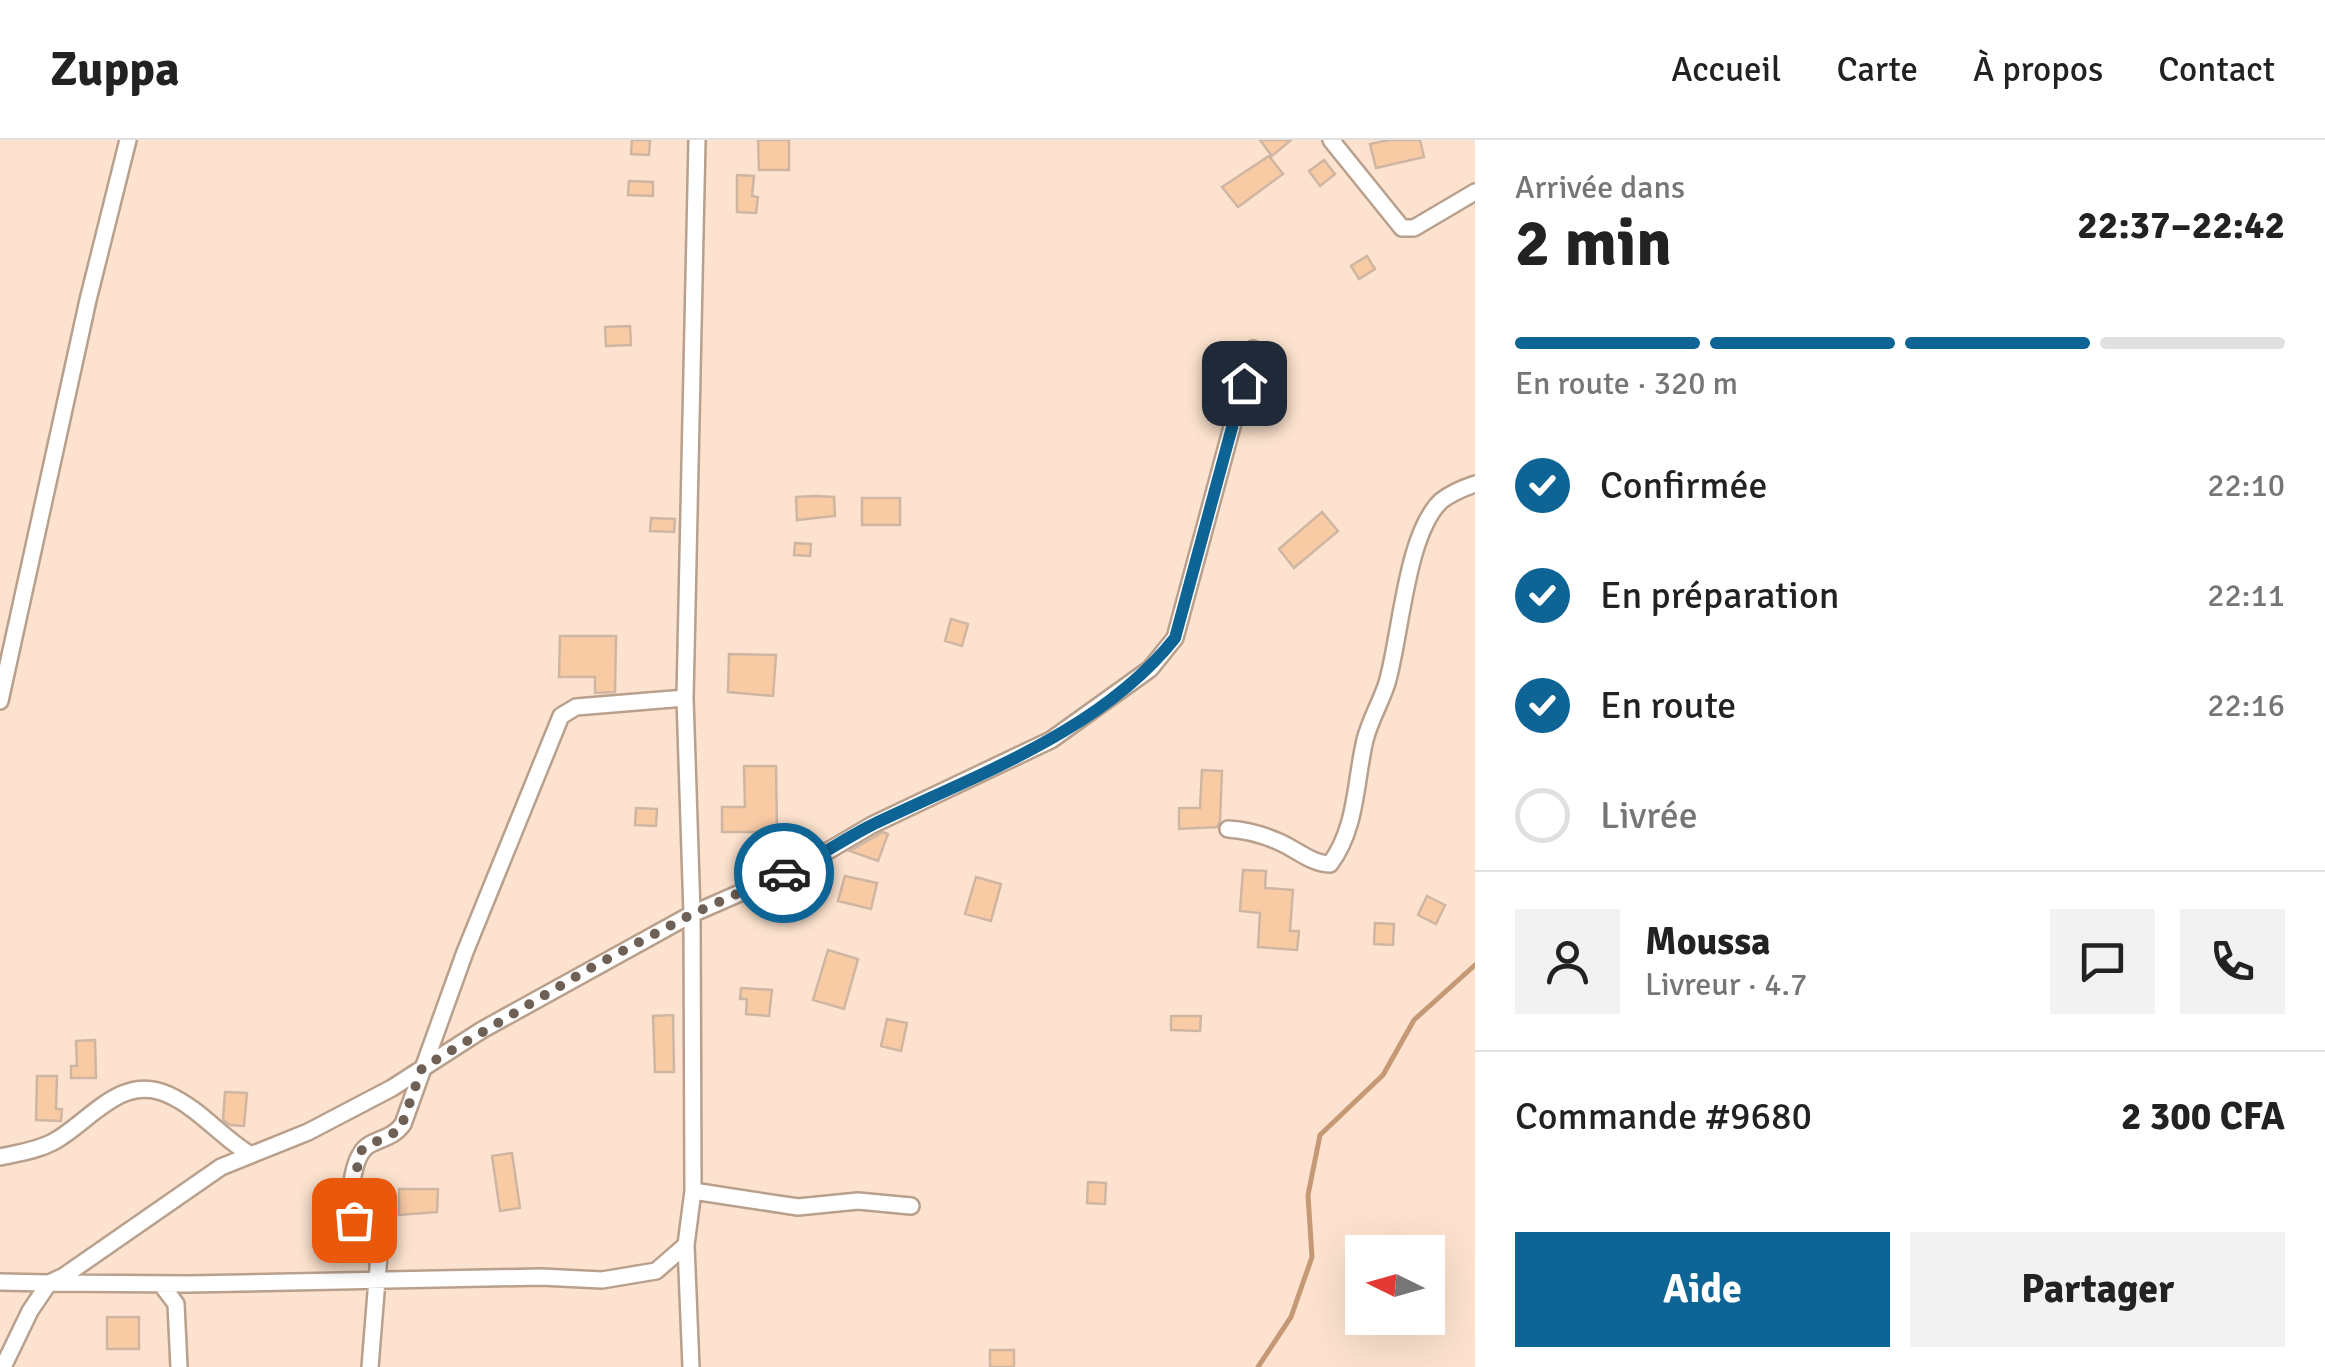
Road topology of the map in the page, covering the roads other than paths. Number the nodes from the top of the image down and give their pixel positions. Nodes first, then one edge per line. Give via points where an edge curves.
1 (128, 140) edge
2 (697, 140) edge
3 (1331, 140) edge
4 (1475, 192) edge
5 (1253, 349) dead end
6 (1475, 484) edge
7 (685, 698) junction
8 (0, 701) edge
9 (1228, 829) dead end
10 (692, 914) junction
11 (422, 1068) junction
12 (251, 1155) junction
13 (0, 1157) edge
14 (692, 1190) junction
15 (911, 1206) dead end
16 (686, 1245) junction
17 (378, 1279) junction
18 (0, 1282) edge
19 (48, 1283) junction
20 (161, 1284) junction
21 (189, 1284) junction
22 (176, 1304) junction
23 (3, 1367) edge
24 (178, 1367) edge
25 (370, 1367) edge
26 (691, 1367) edge

1 - 8 street
2 - 7 street
3 - 4 street via 1402,228 1414,228
5 - 10 street via 1175,638 1150,669 1051,740
6 - 9 street via 1439,503 1414,551 1387,684 1366,736 1339,852 1330,864 1320,864 1277,840
7 - 10 street
7 - 11 street via 576,706 561,716
10 - 11 street
10 - 14 street
11 - 12 street via 308,1132
11 - 17 street via 400,1130 365,1147 357,1160 351,1214 378,1246
12 - 13 street via 185,1104 145,1089 108,1102 35,1150
12 - 19 street via 221,1167
14 - 15 street via 798,1208 858,1201
14 - 16 street
16 - 17 street via 656,1271 602,1280
16 - 26 street
17 - 21 street
17 - 25 street
18 - 19 street
19 - 20 street
19 - 23 street
20 - 21 street
20 - 22 street
21 - 22 street
22 - 24 street

